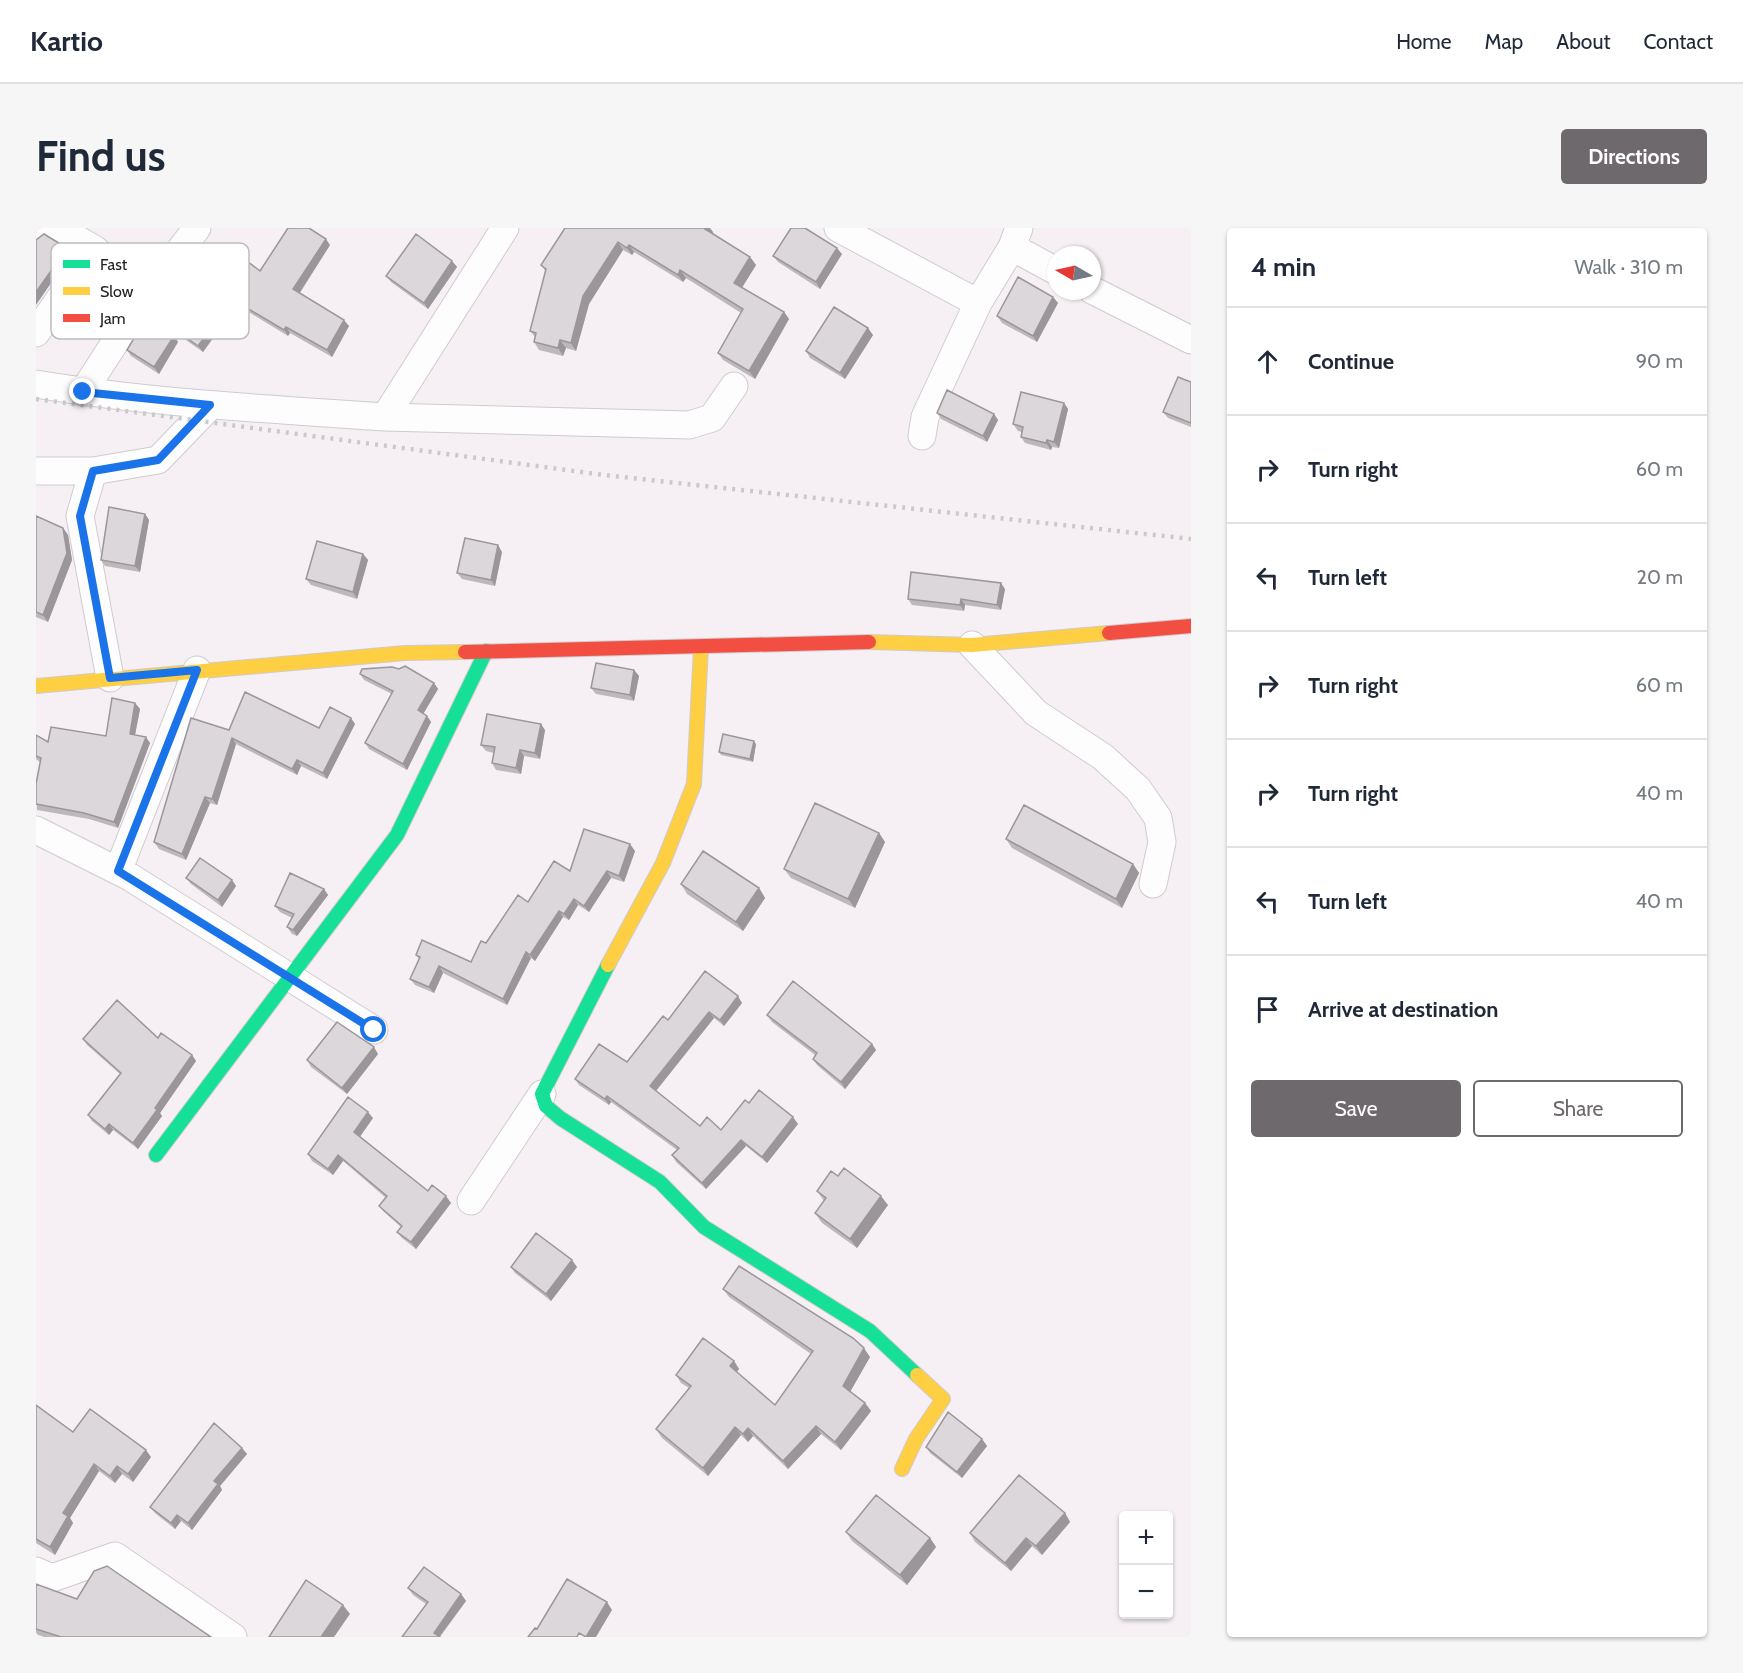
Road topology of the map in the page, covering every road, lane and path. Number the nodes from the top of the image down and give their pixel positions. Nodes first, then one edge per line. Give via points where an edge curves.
1 (58, 228) edge
2 (197, 228) edge
3 (505, 228) edge
4 (837, 228) edge
5 (1016, 238) edge
6 (84, 243) edge
7 (185, 243) edge
8 (1047, 264) edge
9 (1101, 295) edge
10 (978, 303) junction
11 (51, 311) edge
12 (36, 333) edge
13 (117, 339) edge
14 (1191, 340) edge
15 (36, 384) edge
16 (734, 386) dead end
17 (83, 392) junction
18 (210, 405) junction
19 (385, 417) junction
20 (922, 436) dead end
21 (36, 471) edge
22 (93, 471) junction
23 (1191, 626) edge
24 (972, 645) junction
25 (701, 647) junction
26 (486, 651) junction
27 (197, 670) junction
28 (110, 678) junction
29 (36, 686) edge
30 (36, 830) edge
31 (118, 871) junction
32 (1153, 884) dead end
33 (291, 976) junction
34 (374, 1030) dead end
35 (542, 1094) junction
36 (156, 1155) dead end
37 (471, 1201) dead end
38 (902, 1469) dead end
39 (36, 1571) edge
40 (233, 1637) edge

1 - 6 street
2 - 7 street
3 - 19 street
4 - 10 street
5 - 8 street
5 - 10 street
9 - 14 street
10 - 20 street via 925,417
11 - 12 street
13 - 17 street
15 - 17 street
16 - 19 street via 712,418 689,425
17 - 18 street
18 - 19 street
18 - 22 street via 158,460
21 - 22 street
22 - 28 street via 80,516
23 - 24 street
24 - 25 street via 900,641
24 - 32 street via 1036,713 1103,758 1138,789 1158,818 1161,834
25 - 26 street
25 - 35 street via 694,784 663,863
26 - 27 street via 405,653
26 - 33 street via 397,835
27 - 28 street
27 - 31 street
28 - 29 street
30 - 31 street
31 - 33 street
33 - 34 street
33 - 36 street
35 - 37 street
35 - 38 street via 546,1106 560,1118 660,1182 704,1227 870,1331 943,1399 916,1439
39 - 40 street via 52,1578 115,1556

